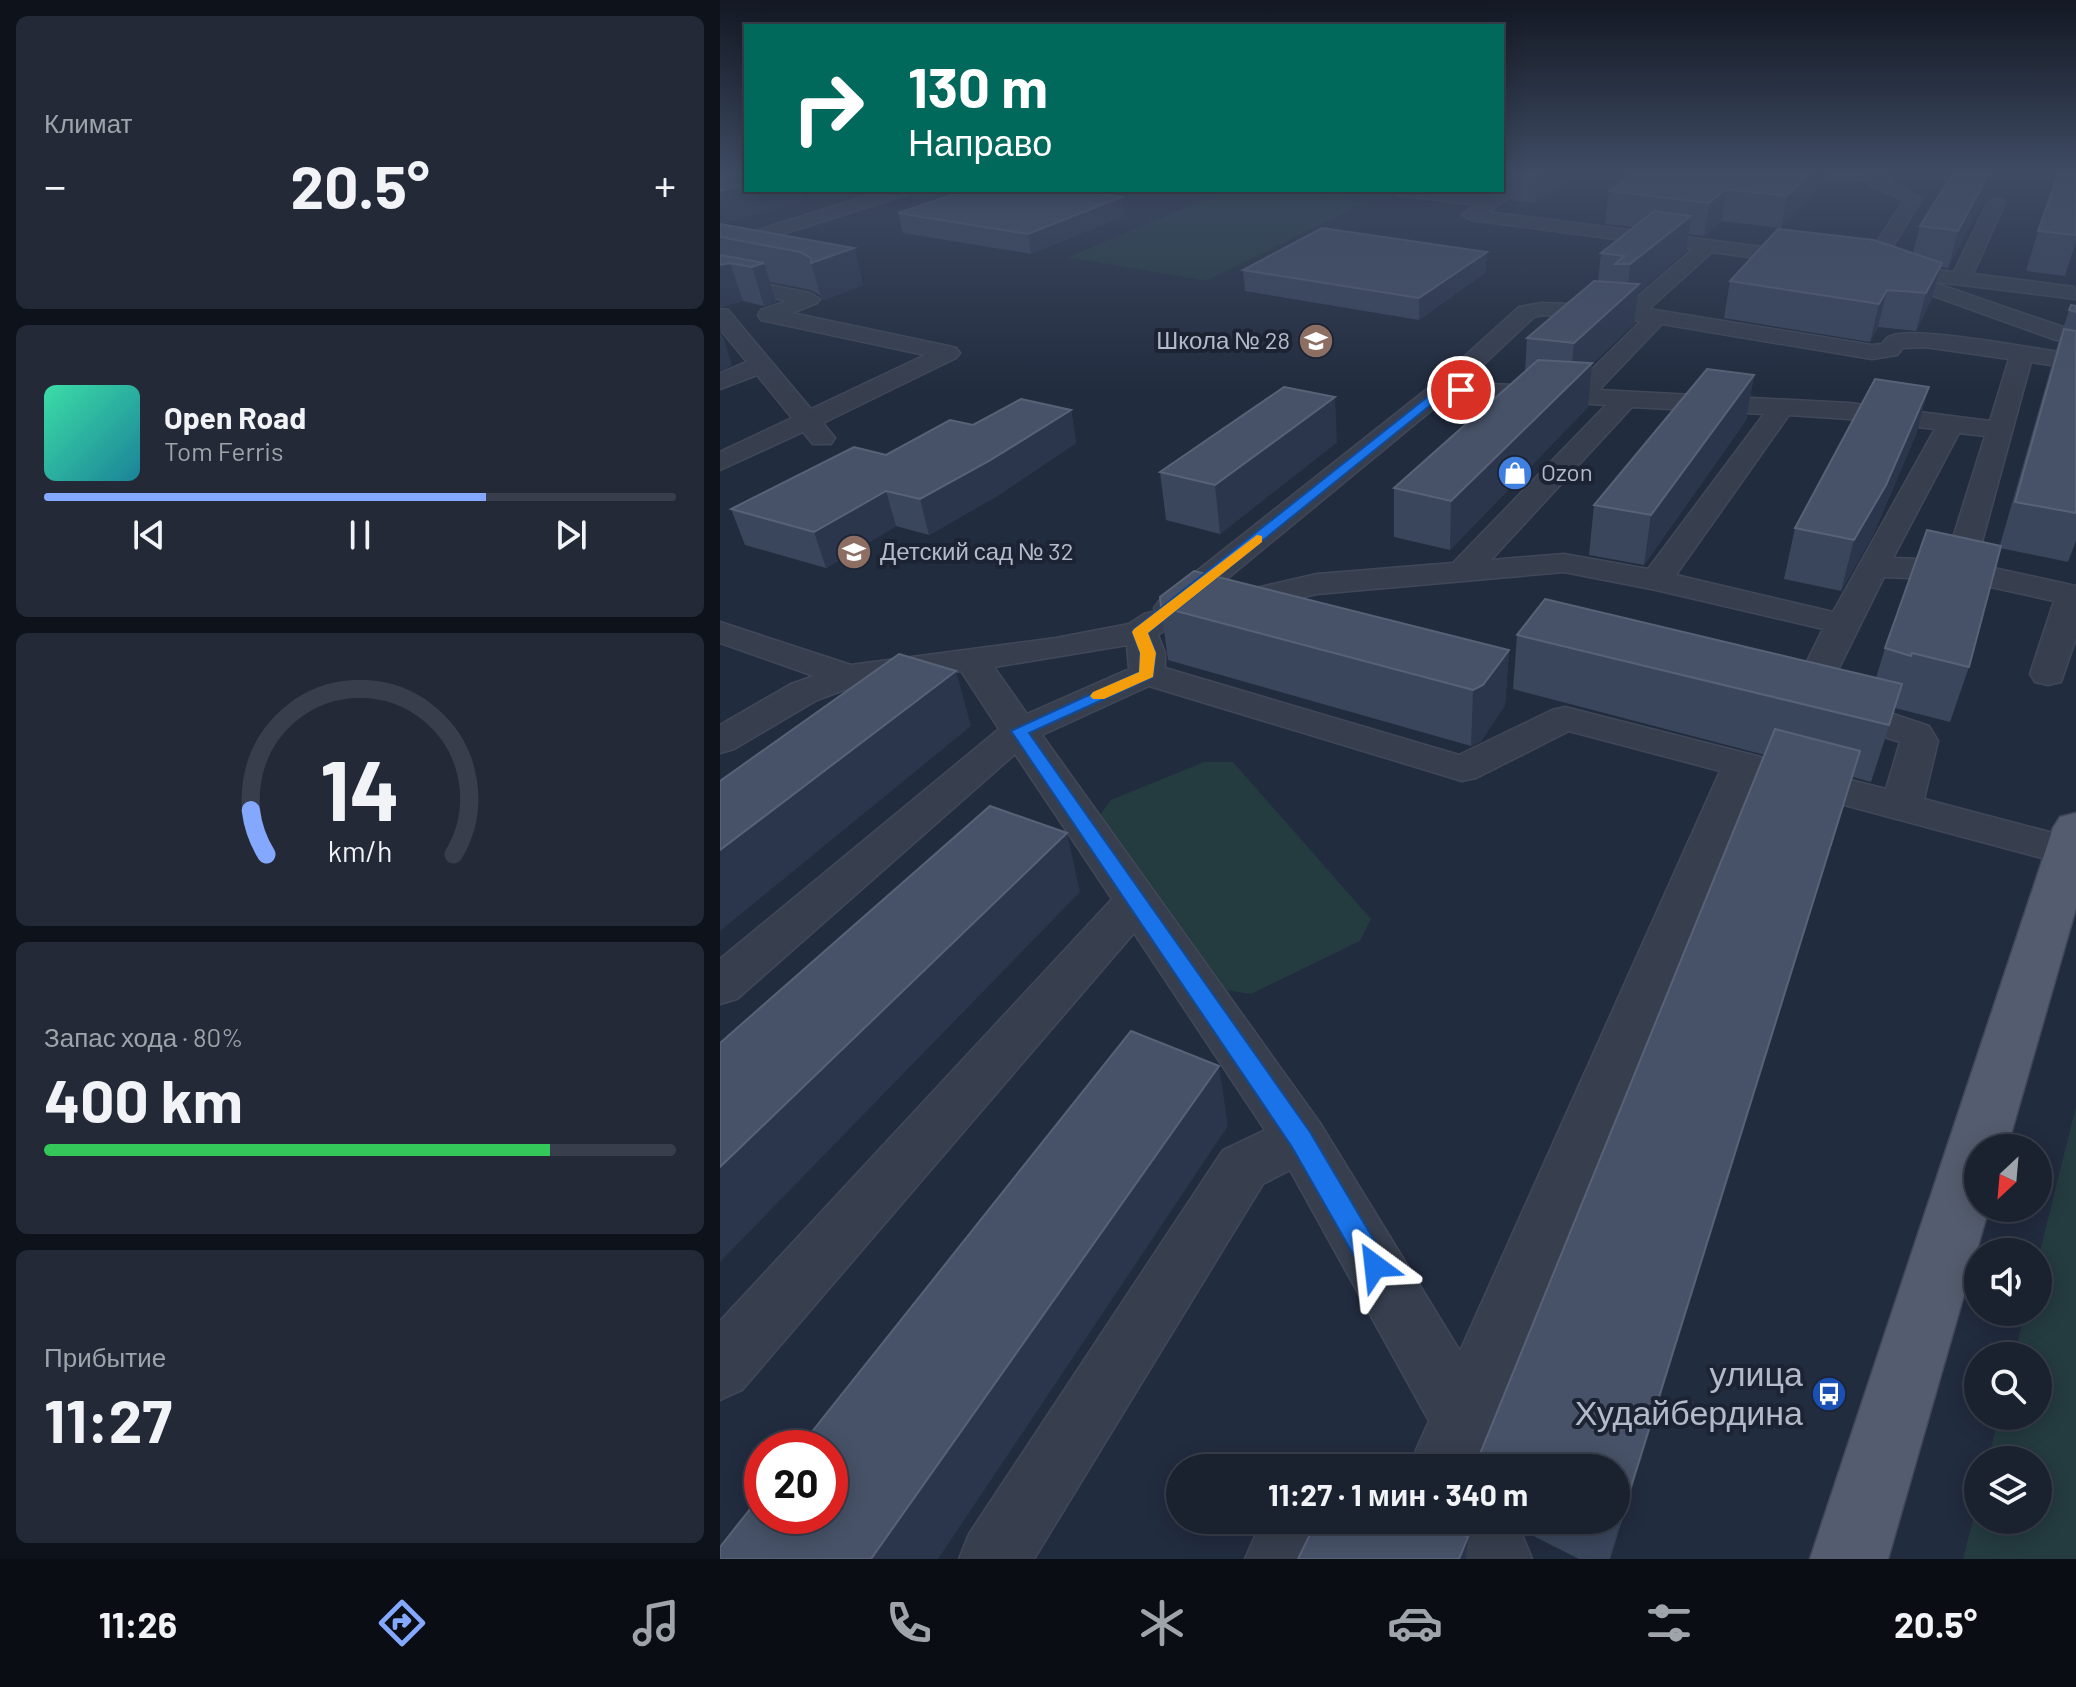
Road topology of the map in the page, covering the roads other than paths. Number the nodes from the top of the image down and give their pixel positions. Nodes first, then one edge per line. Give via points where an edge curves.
1 (1691, 244) edge
2 (1880, 244) edge
3 (1977, 244) edge
4 (1708, 246) junction
5 (1827, 261) edge
6 (1864, 266) junction
7 (1961, 279) junction
8 (720, 281) edge
9 (2075, 290) edge
10 (1632, 313) junction
11 (721, 317) edge
12 (1657, 317) junction
13 (2070, 336) edge
14 (2022, 354) junction
15 (2076, 362) edge
16 (761, 365) junction
17 (720, 382) edge
18 (1445, 387) junction
19 (1578, 397) junction
20 (1626, 399) junction
21 (1782, 407) junction
22 (1952, 422) junction
23 (815, 429) junction
24 (2001, 430) junction
25 (720, 462) edge
26 (1873, 567) junction
27 (1465, 569) junction
28 (1959, 570) junction
29 (1656, 580) junction
30 (2074, 595) edge
31 (1843, 624) junction
32 (1148, 626) junction
33 (720, 632) edge
34 (970, 659) junction
35 (1147, 674) junction
36 (2048, 674) dead end
37 (849, 676) junction
38 (1019, 731) junction
39 (720, 741) edge
40 (1737, 775) dead end
41 (1901, 807) junction
42 (2072, 839) edge
43 (1136, 901) junction
44 (720, 986) edge
45 (1301, 1139) junction
46 (720, 1368) edge
47 (1463, 1418) junction
48 (1448, 1454) edge
49 (1292, 1534) edge
50 (1450, 1534) edge
51 (994, 1559) edge
52 (1280, 1559) edge
53 (1497, 1559) edge
54 (1849, 1559) edge

1 - 4 lane
2 - 6 lane
3 - 7 lane
4 - 5 lane
4 - 10 lane
6 - 7 lane
6 - 13 lane
7 - 9 lane
8 - 23 lane via 810,299 769,315 948,353
9 - 13 lane
10 - 12 lane
10 - 18 lane via 1527,312
11 - 16 lane
12 - 14 lane via 1872,352 1908,339
12 - 19 lane
14 - 15 lane
14 - 24 lane
16 - 17 lane
16 - 23 lane
18 - 19 lane
18 - 32 lane
19 - 20 lane
20 - 21 lane
20 - 27 lane
21 - 22 lane
21 - 29 lane
22 - 24 lane
22 - 26 lane
23 - 25 lane
24 - 28 lane
26 - 28 lane
26 - 31 lane
27 - 29 lane via 1564,563
27 - 32 lane via 1317,584
28 - 30 lane
29 - 31 lane
30 - 36 lane
31 - 41 lane via 1808,696 1915,734 1919,741
32 - 34 lane
32 - 35 lane
33 - 37 lane
34 - 37 lane
34 - 38 lane
35 - 38 lane
35 - 41 lane via 1462,769 1565,718
37 - 39 lane via 804,692
38 - 43 lane
38 - 44 lane
40 - 47 lane
41 - 42 lane
42 - 54 main road
43 - 45 lane
43 - 46 lane
45 - 47 lane
45 - 51 lane via 1243,1167
47 - 48 lane
49 - 52 lane
50 - 53 lane

